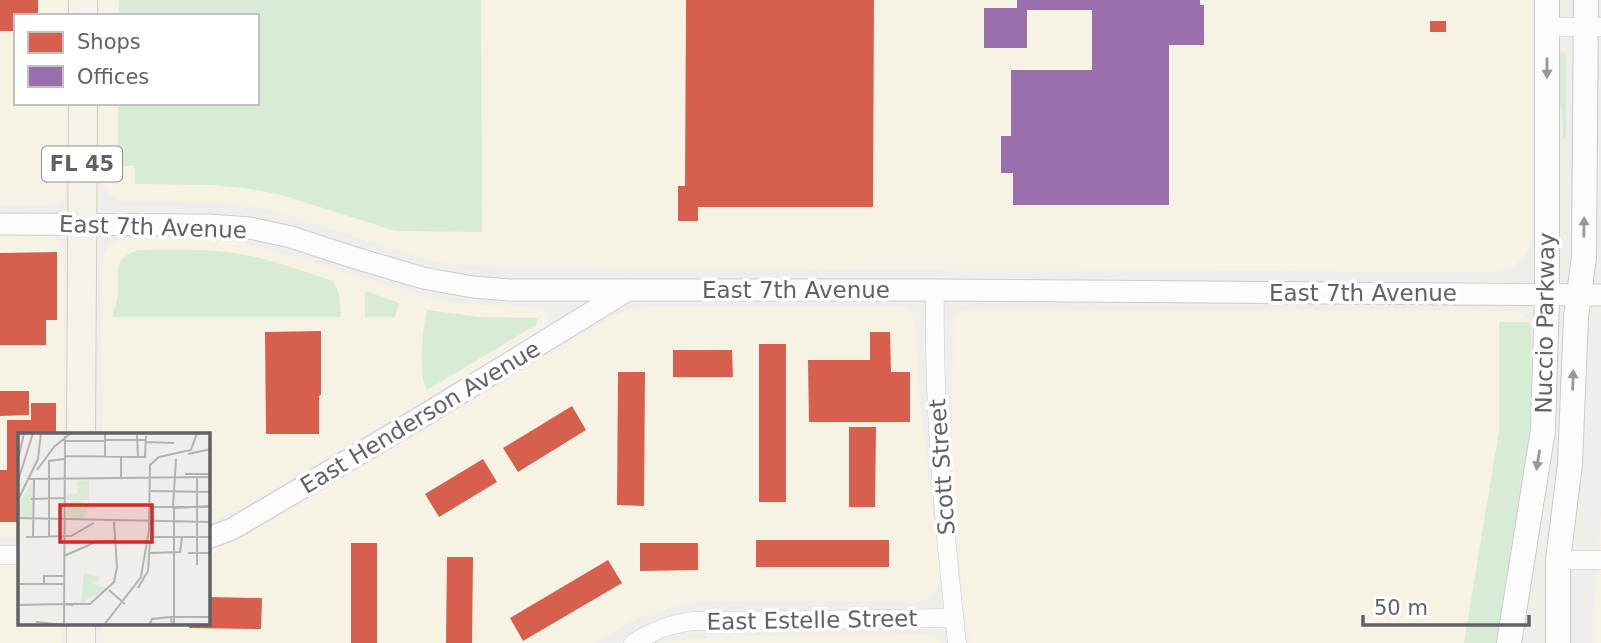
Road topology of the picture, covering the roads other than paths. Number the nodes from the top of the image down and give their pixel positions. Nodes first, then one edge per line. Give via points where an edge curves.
1 (1547, 0) edge
2 (1586, 0) edge
3 (1547, 27) junction
4 (1594, 27) edge
5 (83, 105) edge
6 (0, 224) edge
7 (82, 224) junction
8 (629, 290) junction
9 (935, 290) junction
10 (1547, 294) junction
11 (1589, 295) edge
12 (81, 433) edge
13 (210, 537) edge
14 (0, 555) edge
15 (18, 555) edge
16 (1558, 560) junction
17 (1601, 560) edge
18 (954, 618) junction
19 (633, 643) edge
20 (957, 643) edge
21 (1509, 643) edge
22 (1558, 643) edge

1 - 3 main road, Nuccio Parkway
2 - 4 main road, Nuccio Parkway
3 - 4 street
3 -> 10 main road, Nuccio Parkway
11 -> 4 main road, Nuccio Parkway via 1584,257
5 - 7 main road, FL 45
6 - 7 street, East 7th Avenue
7 - 8 street, East 7th Avenue via 250,228 416,276 473,287
7 - 12 main road, FL 45
8 - 9 street, East 7th Avenue
8 - 13 street, East Henderson Avenue via 266,509
9 - 10 street, East 7th Avenue
9 - 18 street, Scott Street via 940,463
10 - 11 street, East 7th Avenue
10 -> 21 main road, Nuccio Parkway via 1543,430
16 -> 11 main road, Nuccio Parkway
14 - 15 street
16 - 17 street
16 - 22 main road, Nuccio Parkway
18 - 19 street, East Estelle Street via 693,621 656,629
18 - 20 street, Scott Street

